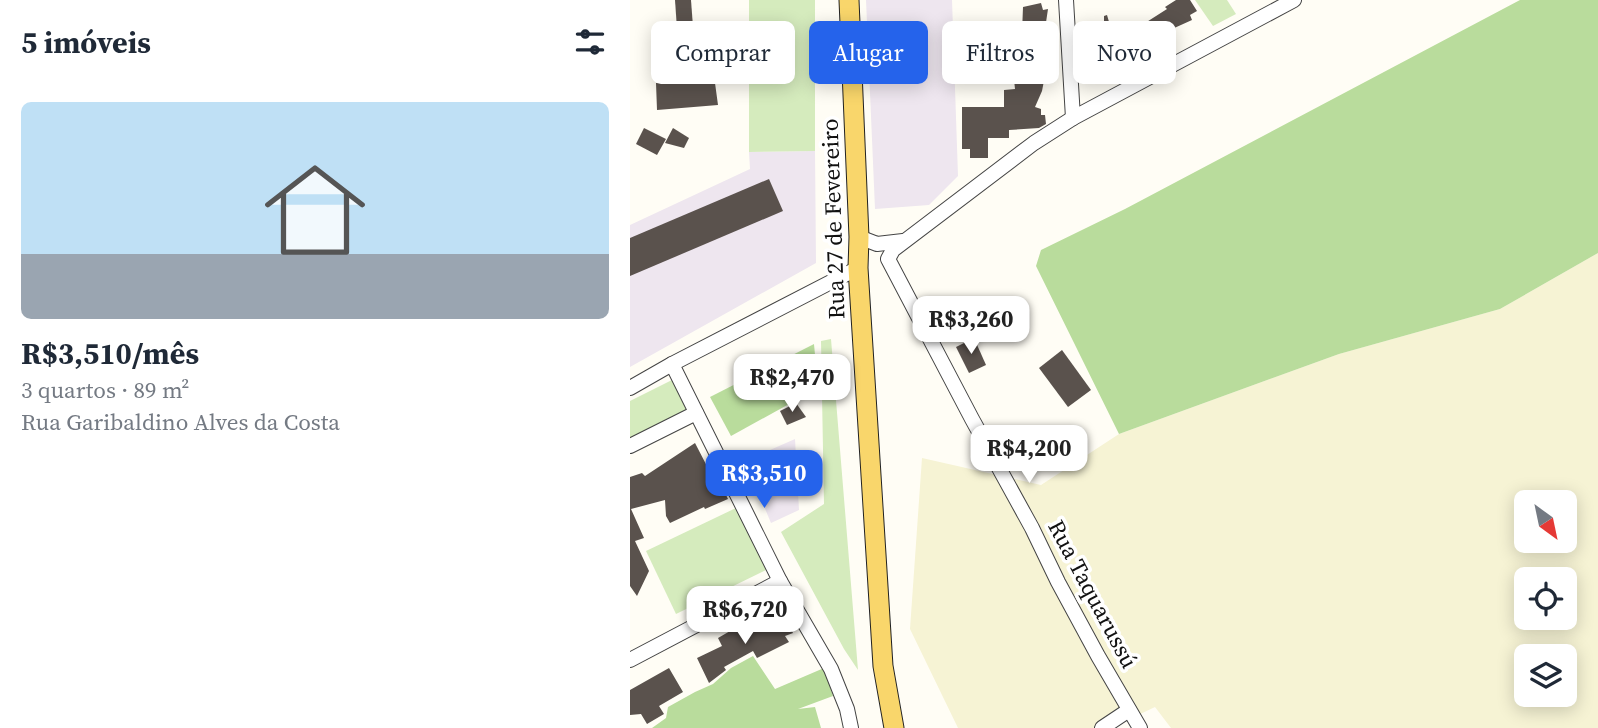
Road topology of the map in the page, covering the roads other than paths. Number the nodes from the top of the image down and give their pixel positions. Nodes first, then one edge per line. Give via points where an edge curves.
1 (849, 0) edge
2 (1066, 0) edge
3 (1294, 0) edge
4 (1073, 118) junction
5 (859, 237) junction
6 (904, 241) junction
7 (858, 268) junction
8 (672, 365) junction
9 (630, 388) edge
10 (696, 413) junction
11 (630, 446) edge
12 (780, 582) junction
13 (630, 660) edge
14 (1129, 710) junction
15 (851, 728) edge
16 (894, 728) edge
17 (1102, 728) edge
18 (1140, 728) edge

1 - 5 main road, Rua 27 de Fevereiro
2 - 4 street
3 - 4 street
4 - 6 street
5 - 6 street via 877,244
5 - 7 main road, Rua 27 de Fevereiro
6 - 14 street, Rua Taquarussú via 888,259
7 - 8 street
7 - 16 main road, Rua 27 de Fevereiro via 883,666
8 - 9 street
8 - 10 street
10 - 11 street
10 - 12 street
12 - 13 street
12 - 15 street via 831,669
14 - 17 street
14 - 18 street, Rua Taquarussú

